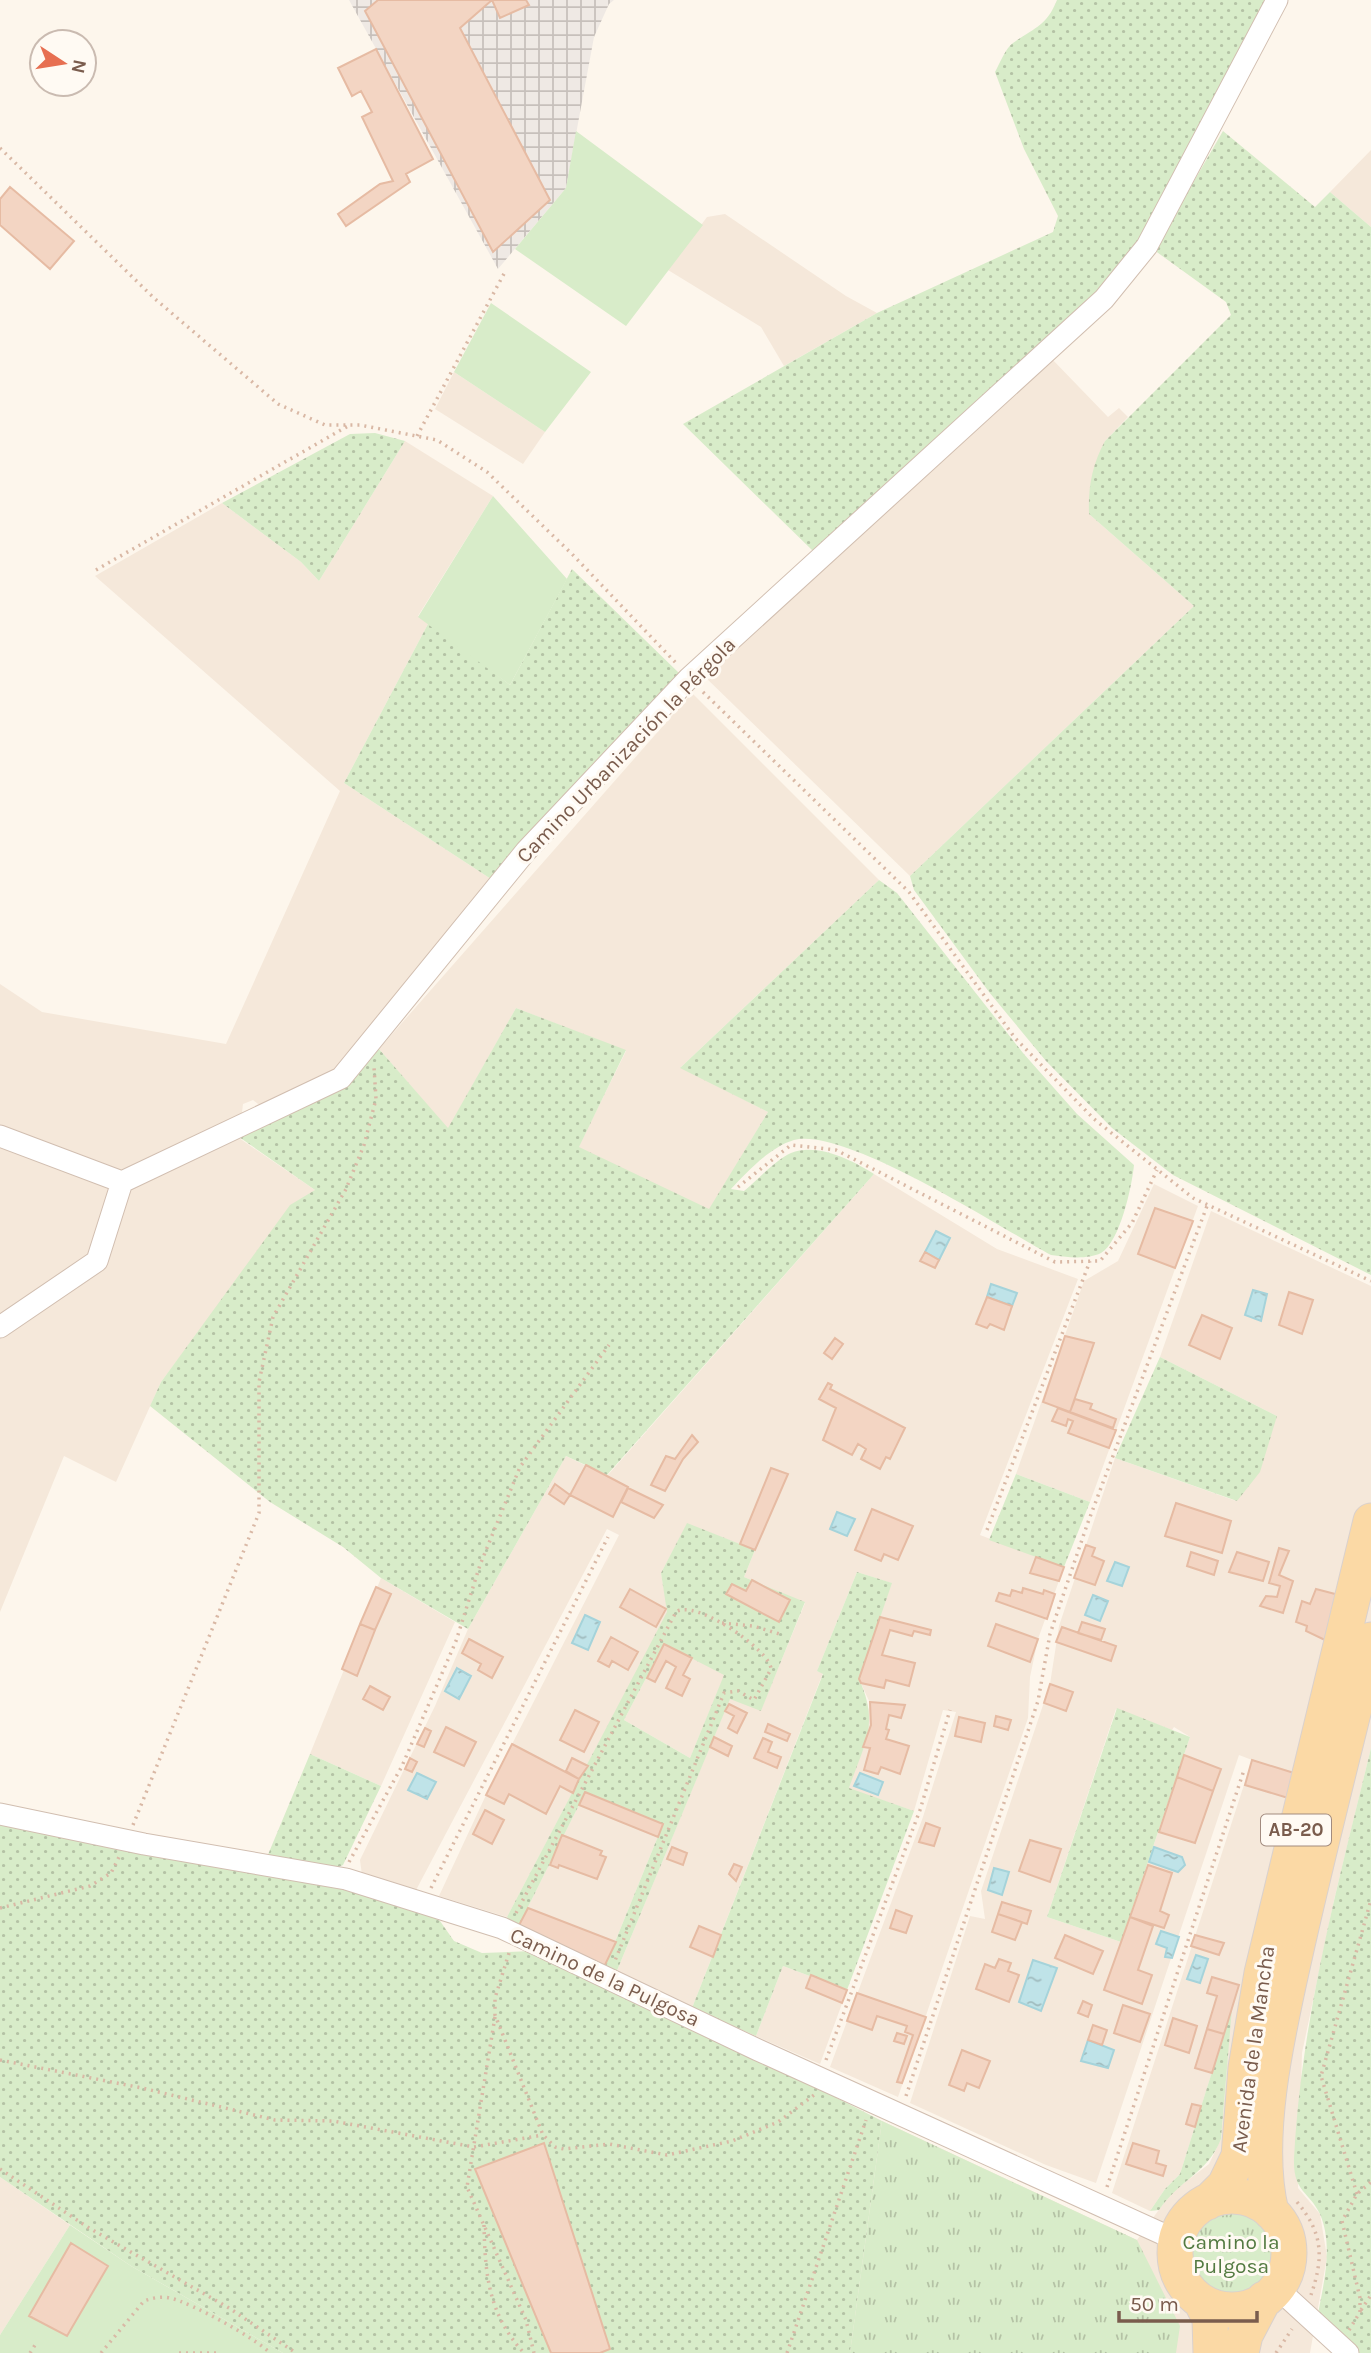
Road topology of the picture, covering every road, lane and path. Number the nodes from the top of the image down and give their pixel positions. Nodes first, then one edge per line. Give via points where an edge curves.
1 (1277, 0) edge
2 (506, 270) dead end
3 (350, 425) dead end
4 (417, 436) dead end
5 (96, 570) dead end
6 (373, 1037) junction
7 (0, 1136) edge
8 (1157, 1170) dead end
9 (122, 1182) junction
10 (737, 1186) dead end
11 (1208, 1205) dead end
12 (1090, 1261) junction
13 (0, 1327) edge
14 (609, 1345) dead end
15 (1371, 1521) edge
16 (987, 1530) dead end
17 (608, 1537) dead end
18 (720, 1622) junction
19 (783, 1635) dead end
20 (1371, 1640) edge
21 (950, 1710) dead end
22 (1244, 1770) dead end
23 (0, 1814) edge
24 (127, 1841) junction
25 (341, 1878) junction
26 (1371, 1900) edge
27 (423, 1903) junction
28 (0, 1908) edge
29 (511, 1932) junction
30 (608, 1979) junction
31 (495, 2015) junction
32 (0, 2060) edge
33 (825, 2080) junction
34 (872, 2102) junction
35 (900, 2115) junction
36 (543, 2135) junction
37 (474, 2147) junction
38 (0, 2169) edge
39 (1371, 2182) edge
40 (1357, 2194) junction
41 (1208, 2202) junction
42 (1281, 2203) junction
43 (1101, 2205) junction
44 (484, 2222) junction
45 (1176, 2240) junction
46 (1271, 2294) junction
47 (1371, 2295) edge
48 (1201, 2301) junction
49 (1360, 2312) junction
50 (1303, 2314) junction
51 (34, 2345) dead end
52 (1343, 2350) edge
53 (30, 2353) edge
54 (101, 2353) edge
55 (179, 2353) edge
56 (219, 2353) edge
57 (270, 2353) edge
58 (296, 2353) edge
59 (524, 2353) edge
60 (534, 2353) edge
61 (788, 2353) edge
62 (1211, 2353) edge
63 (1241, 2353) edge
64 (1276, 2353) edge

1 - 6 street, Camino Urbanización la Pérgola via 1147,246 1104,299 689,678 526,850
2 - 4 path
3 - 5 path
6 - 9 street, Camino Urbanización la Pérgola via 341,1078
6 - 24 path via 376,1099 364,1145 346,1189 273,1317 259,1382 260,1513
7 - 9 street
8 - 12 path via 1132,1223 1100,1261
9 - 13 street via 97,1261
10 - 12 path via 791,1145 836,1150 1055,1262
11 - 35 path via 1049,1634 1038,1701
12 - 16 path
14 - 25 path via 520,1467 450,1654 401,1766
15 - 41 main road, Avenida de la Mancha / AB-20 via 1262,1973 1241,2142 1231,2176
17 - 27 path
18 - 19 path
18 - 29 path via 698,1611 676,1612
18 - 30 path via 767,1656 771,1669 754,1700 738,1691 724,1693
20 - 42 main road, Avenida de la Mancha / AB-20 via 1284,2003 1264,2154 1264,2183
21 - 33 path via 920,1810
22 - 43 path
23 - 24 street, Camino de la Pulgosa
24 - 25 street, Camino de la Pulgosa
24 - 28 path via 111,1873 90,1886
25 - 27 street, Camino de la Pulgosa
26 - 40 path via 1321,2076
27 - 29 street, Camino de la Pulgosa
29 - 30 street, Camino de la Pulgosa
29 - 31 path
30 - 33 street, Camino de la Pulgosa
31 - 36 path
31 - 37 path
32 - 37 path via 275,2120 332,2121
33 - 34 street, Camino de la Pulgosa
33 - 36 path via 778,2122 732,2141 667,2155 608,2144 564,2149
34 - 35 street, Camino de la Pulgosa
34 - 61 path
35 - 43 street, Camino de la Pulgosa
36 - 37 path
37 - 44 path via 467,2187
38 - 58 path
39 - 40 path
40 - 49 path via 1342,2221
41 - 42 main road via 1226,2196
41 - 45 main road via 1185,2220
42 - 46 main road, AB-20 via 1289,2257
42 - 50 path via 1312,2220 1319,2238 1319,2267
43 - 45 street, Camino de la Pulgosa
44 - 59 path via 487,2280 494,2305 506,2333
44 - 60 path via 526,2320
45 - 48 main road via 1180,2276
46 - 48 main road via 1233,2310
46 - 50 street
46 - 63 main road, AB-20 via 1245,2335
47 - 49 path
48 - 62 main road via 1210,2319
49 - 52 path
50 - 52 street
50 - 64 path
51 - 53 path
54 - 57 path via 144,2301 153,2298 192,2306
55 - 56 path

